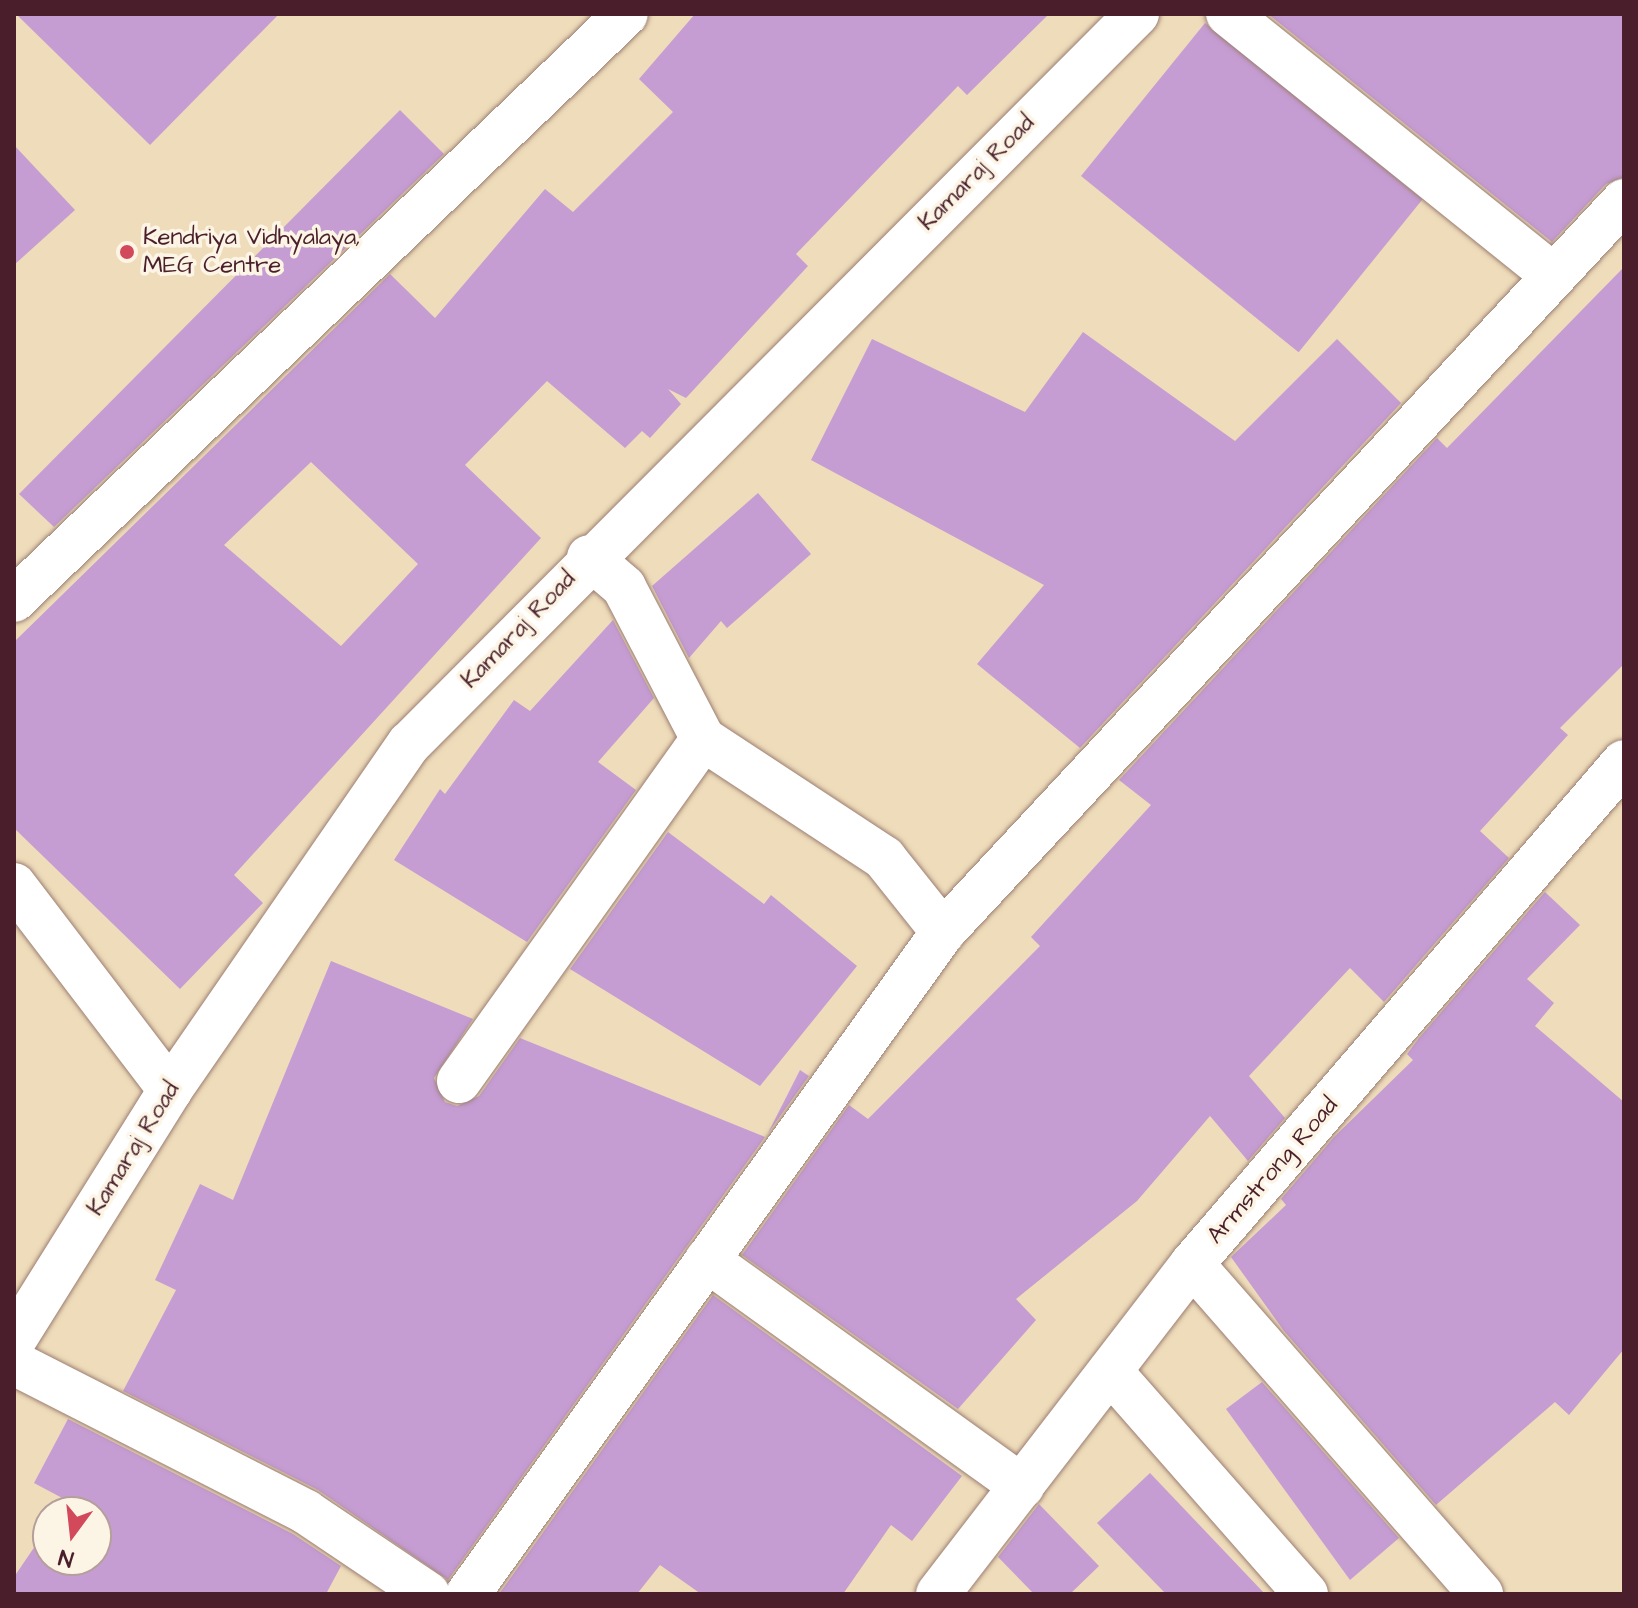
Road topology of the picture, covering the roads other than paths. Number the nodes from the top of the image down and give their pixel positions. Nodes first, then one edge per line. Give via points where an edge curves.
1 (626, 14) edge
2 (1137, 14) edge
3 (1228, 14) edge
4 (1624, 201) edge
5 (1554, 276) junction
6 (589, 557) junction
7 (14, 600) edge
8 (703, 739) junction
9 (1622, 766) edge
10 (14, 885) edge
11 (943, 932) junction
12 (459, 1081) dead end
13 (170, 1090) junction
14 (707, 1260) junction
15 (1192, 1264) junction
16 (14, 1340) edge
17 (14, 1363) edge
18 (1110, 1371) junction
19 (1022, 1486) junction
20 (428, 1594) edge
21 (468, 1594) edge
22 (938, 1594) edge
23 (1306, 1594) edge
24 (1481, 1594) edge

1 - 7 street
2 - 6 street, Kamaraj Road
3 - 5 street
4 - 5 street
5 - 11 street
6 - 8 street via 624,587
6 - 13 street, Kamaraj Road via 409,744
8 - 11 street via 884,858
8 - 12 street
9 - 15 street, Armstrong Road
10 - 13 street
11 - 14 street
13 - 16 street, Kamaraj Road
14 - 19 street
14 - 21 street
15 - 18 street, Armstrong Road
15 - 24 street
17 - 20 street via 306,1512
18 - 19 street, Armstrong Road
18 - 23 street
19 - 22 street, Armstrong Road

